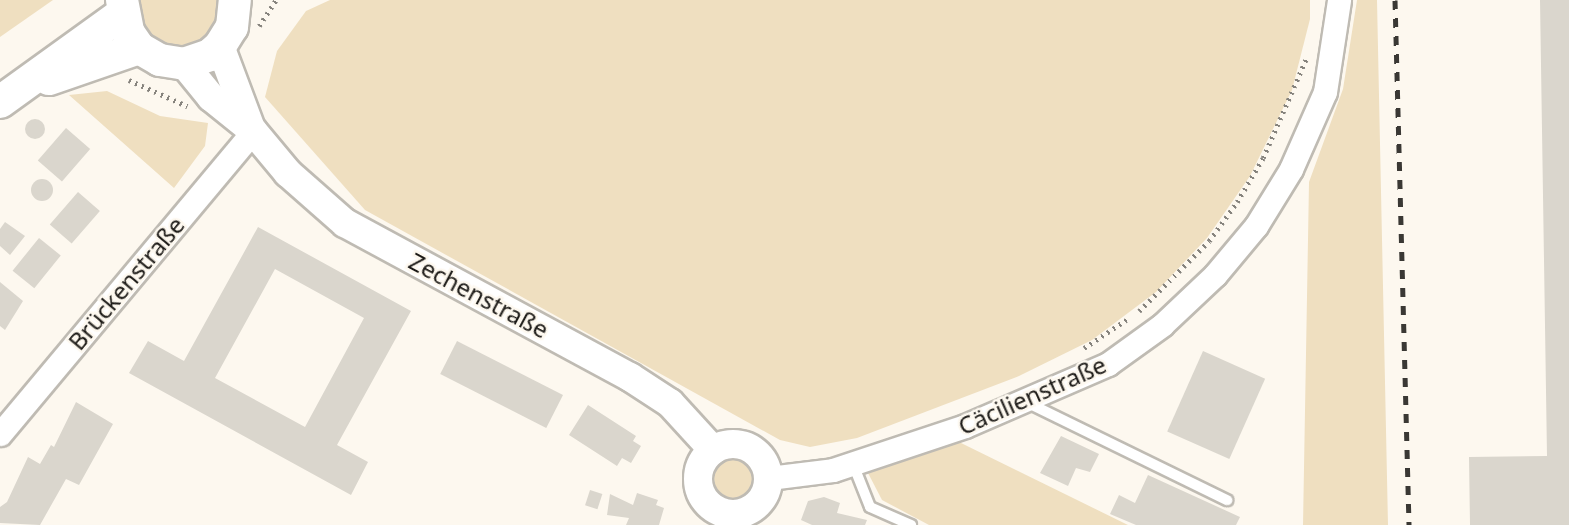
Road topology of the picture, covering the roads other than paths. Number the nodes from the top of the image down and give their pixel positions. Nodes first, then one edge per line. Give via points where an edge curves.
1 (1339, 0) edge
2 (239, 2) edge
3 (122, 7) edge
4 (220, 46) junction
5 (139, 48) junction
6 (184, 64) junction
7 (12, 95) edge
8 (253, 131) junction
9 (1024, 401) junction
10 (0, 434) edge
11 (713, 450) junction
12 (853, 464) junction
13 (769, 478) junction
14 (1227, 500) dead end
15 (709, 517) edge
16 (911, 525) edge

1 - 9 street, Cäcilienstraße via 1325,92 1291,169 1256,226 1215,275 1163,325 1108,364
2 - 4 main road
3 - 5 main road
3 - 7 main road
4 - 6 main road via 210,55
4 - 8 street, Zechenstraße
5 - 6 main road via 160,60
5 - 7 main road
6 - 8 street, Zechenstraße via 211,97
8 - 10 street, Brückenstraße
8 - 11 street, Zechenstraße via 288,173 345,223 630,377 670,403
9 - 12 street, Cäcilienstraße via 916,445
9 - 14 lane
11 - 13 street via 731,444 749,447 763,460
11 - 15 street via 698,479
12 - 13 street, Cäcilienstraße
12 - 16 lane via 870,507
13 - 15 street via 755,507

